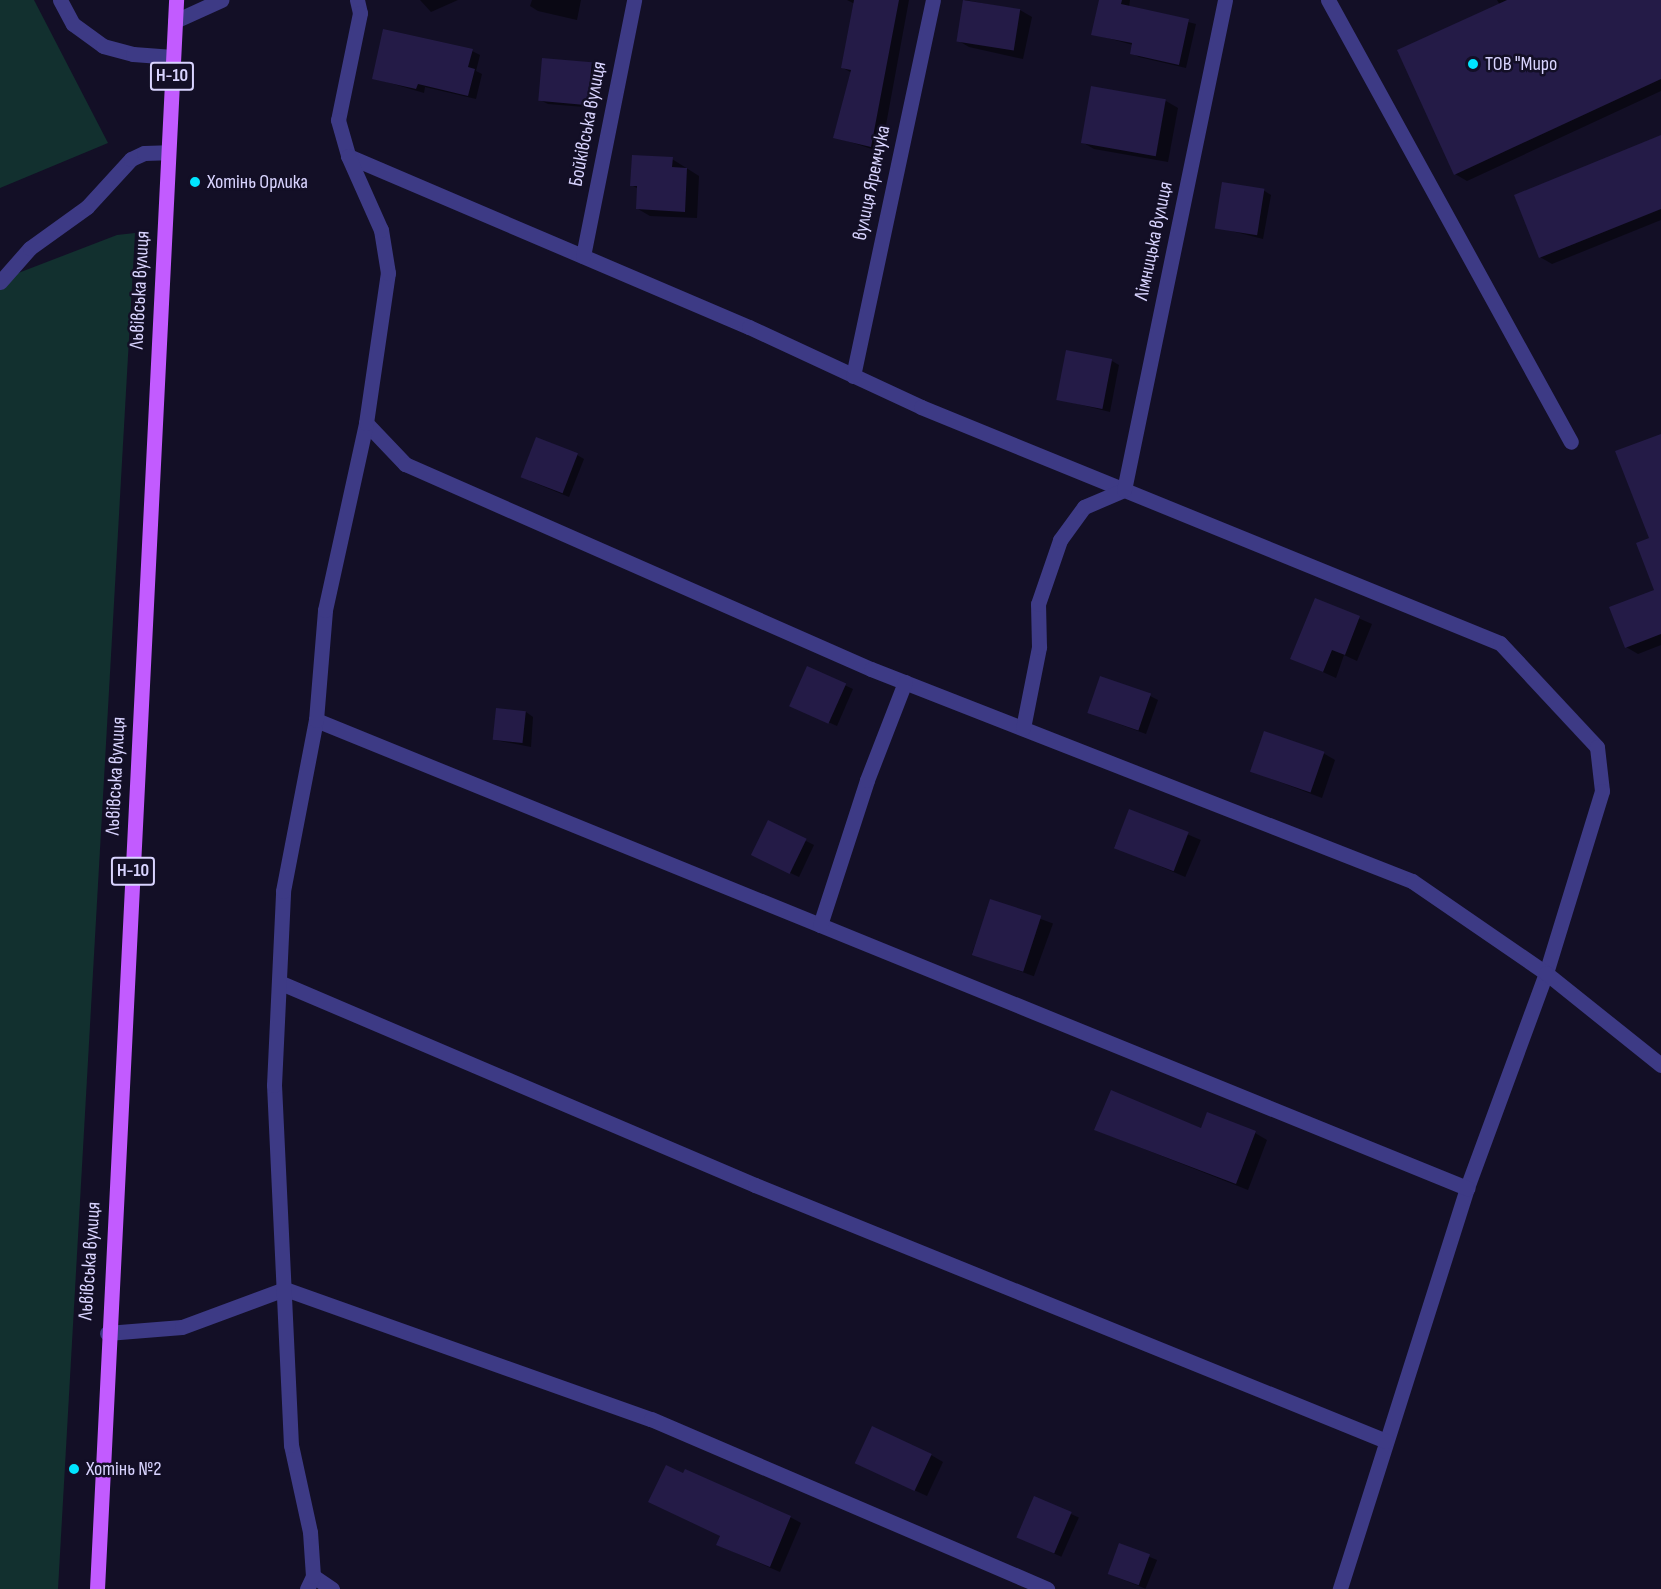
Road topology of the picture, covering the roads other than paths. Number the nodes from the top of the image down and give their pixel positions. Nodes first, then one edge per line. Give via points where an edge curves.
1 (60, 0) edge
2 (176, 0) edge
3 (221, 0) edge
4 (357, 0) edge
5 (634, 0) edge
6 (933, 0) edge
7 (1225, 0) edge
8 (1328, 0) edge
9 (175, 21) junction
10 (173, 57) junction
11 (167, 152) junction
12 (348, 156) junction
13 (582, 256) junction
14 (0, 282) edge
15 (853, 376) junction
16 (366, 423) junction
17 (1570, 442) dead end
18 (1124, 490) junction
19 (905, 682) junction
20 (316, 720) junction
21 (1023, 728) junction
22 (820, 925) junction
23 (1546, 973) junction
24 (281, 983) junction
25 (1661, 1065) edge
26 (1467, 1188) junction
27 (285, 1290) junction
28 (107, 1333) junction
29 (1386, 1441) junction
30 (310, 1582) edge
31 (97, 1589) edge
32 (333, 1589) edge
33 (1047, 1589) edge
34 (1340, 1589) edge

1 - 10 street via 79,30 103,46 133,54
2 - 9 main road, Львівська вулиця / Н-10
3 - 9 street
4 - 12 street via 360,13 338,120
5 - 13 street, Бойківська вулиця
6 - 15 street, вулиця Яремчука
7 - 18 street, Лімницька вулиця
8 - 17 street
9 - 10 main road, Львівська вулиця / Н-10
10 - 11 main road, Львівська вулиця / Н-10
11 - 14 street via 144,153 130,159 87,207 30,248
11 - 28 main road, Львівська вулиця / Н-10
12 - 13 street
12 - 16 street via 381,230 388,273
13 - 15 street
15 - 18 street
16 - 19 street via 405,464
16 - 20 street via 325,610
18 - 21 street via 1084,507 1060,540 1038,604 1039,647
18 - 23 street via 1500,643 1597,747 1602,791
19 - 21 street
19 - 22 street via 867,780
20 - 22 street
20 - 24 street via 283,891
21 - 23 street via 1412,881
22 - 26 street
23 - 25 street
23 - 26 street
24 - 27 street via 274,1085
24 - 29 street via 755,1185
26 - 29 street
27 - 28 street via 182,1327
27 - 30 street via 291,1445 310,1532
27 - 33 street via 651,1419
28 - 31 main road, Львівська вулиця / Н-10
29 - 34 street
30 - 32 street

